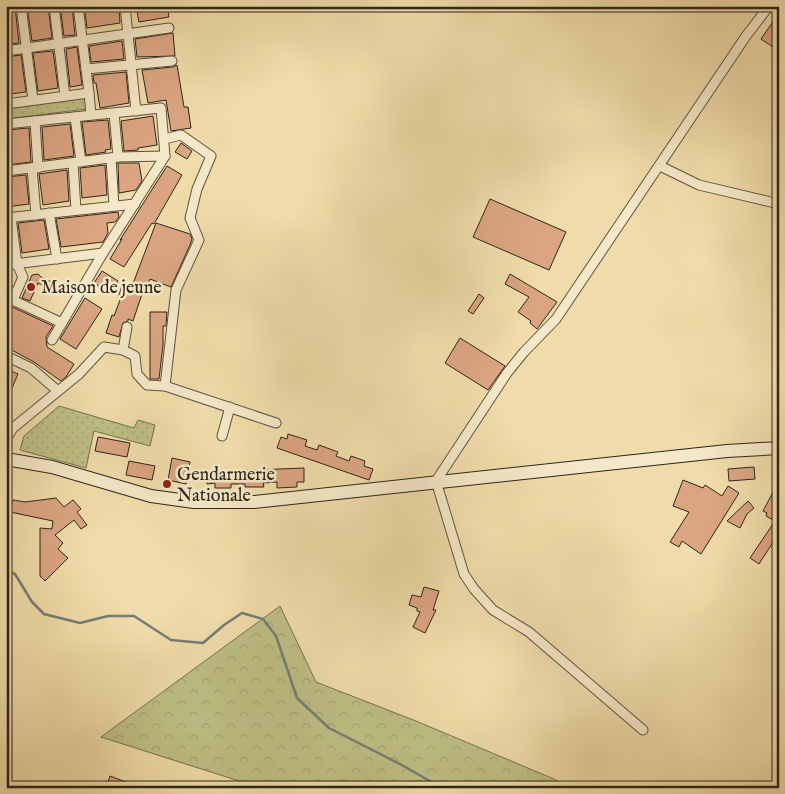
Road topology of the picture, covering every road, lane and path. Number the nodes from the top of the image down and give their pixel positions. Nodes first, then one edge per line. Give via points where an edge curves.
1 (21, 6) edge
2 (54, 6) edge
3 (78, 6) edge
4 (125, 6) edge
5 (183, 6) edge
6 (188, 6) edge
7 (769, 6) edge
8 (168, 28) dead end
9 (127, 34) junction
10 (82, 40) junction
11 (58, 44) junction
12 (26, 48) junction
13 (6, 51) edge
14 (172, 61) dead end
15 (131, 64) junction
16 (86, 69) junction
17 (6, 93) edge
18 (90, 93) junction
19 (65, 96) junction
20 (33, 100) junction
21 (7, 104) edge
22 (136, 111) junction
23 (114, 113) junction
24 (90, 116) junction
25 (75, 117) junction
26 (35, 121) junction
27 (6, 124) edge
28 (164, 140) junction
29 (165, 156) junction
30 (115, 158) junction
31 (77, 162) junction
32 (660, 166) junction
33 (35, 168) junction
34 (6, 171) edge
35 (135, 204) junction
36 (779, 204) edge
37 (114, 206) junction
38 (76, 210) junction
39 (49, 213) junction
40 (36, 215) junction
41 (9, 218) edge
42 (103, 253) junction
43 (57, 259) junction
44 (17, 264) junction
45 (6, 265) edge
46 (10, 299) edge
47 (62, 323) junction
48 (127, 327) dead end
49 (52, 340) dead end
50 (123, 350) junction
51 (6, 356) edge
52 (165, 386) junction
53 (58, 391) junction
54 (230, 408) junction
55 (276, 423) dead end
56 (222, 436) dead end
57 (6, 439) edge
58 (779, 448) edge
59 (6, 459) edge
60 (436, 481) junction
61 (643, 730) dead end

1 - 12 street
2 - 11 street
3 - 10 street
4 - 9 street
5 - 6 street
7 - 32 street
8 - 9 street
9 - 10 street
9 - 15 street
10 - 11 street
10 - 16 street
11 - 12 street
11 - 19 street
12 - 13 street
12 - 20 street
14 - 15 street
15 - 16 street
15 - 22 street
16 - 18 street
17 - 21 street
18 - 19 street
18 - 24 street
19 - 20 street
20 - 21 street
22 - 23 street
22 - 28 street via 161,108
23 - 24 street
23 - 30 street
24 - 25 street
25 - 26 street
25 - 31 street
26 - 27 street
26 - 33 street
28 - 29 street
28 - 52 street via 181,135 211,156 197,189 190,218 199,240 176,290
29 - 30 street
29 - 35 street
30 - 31 street
30 - 37 street
31 - 33 street
31 - 38 street
32 - 36 street via 699,185
32 - 60 street via 556,319 506,373
33 - 34 street
33 - 40 street
35 - 37 street
35 - 42 street
37 - 38 street
38 - 39 street
39 - 40 street
39 - 43 street
40 - 41 street
41 - 44 street
42 - 43 street
42 - 47 street
43 - 44 street
44 - 45 street
44 - 46 street via 23,277
46 - 47 street
47 - 49 street
48 - 50 street
50 - 52 street via 135,356 137,374 147,385
50 - 53 street via 104,347
51 - 53 street via 31,368
52 - 54 street
53 - 57 street via 13,428
54 - 55 street
54 - 56 street
58 - 60 main road
59 - 60 main road via 52,467 151,496 194,502 254,502
60 - 61 street via 464,574 474,589 493,610 529,632

